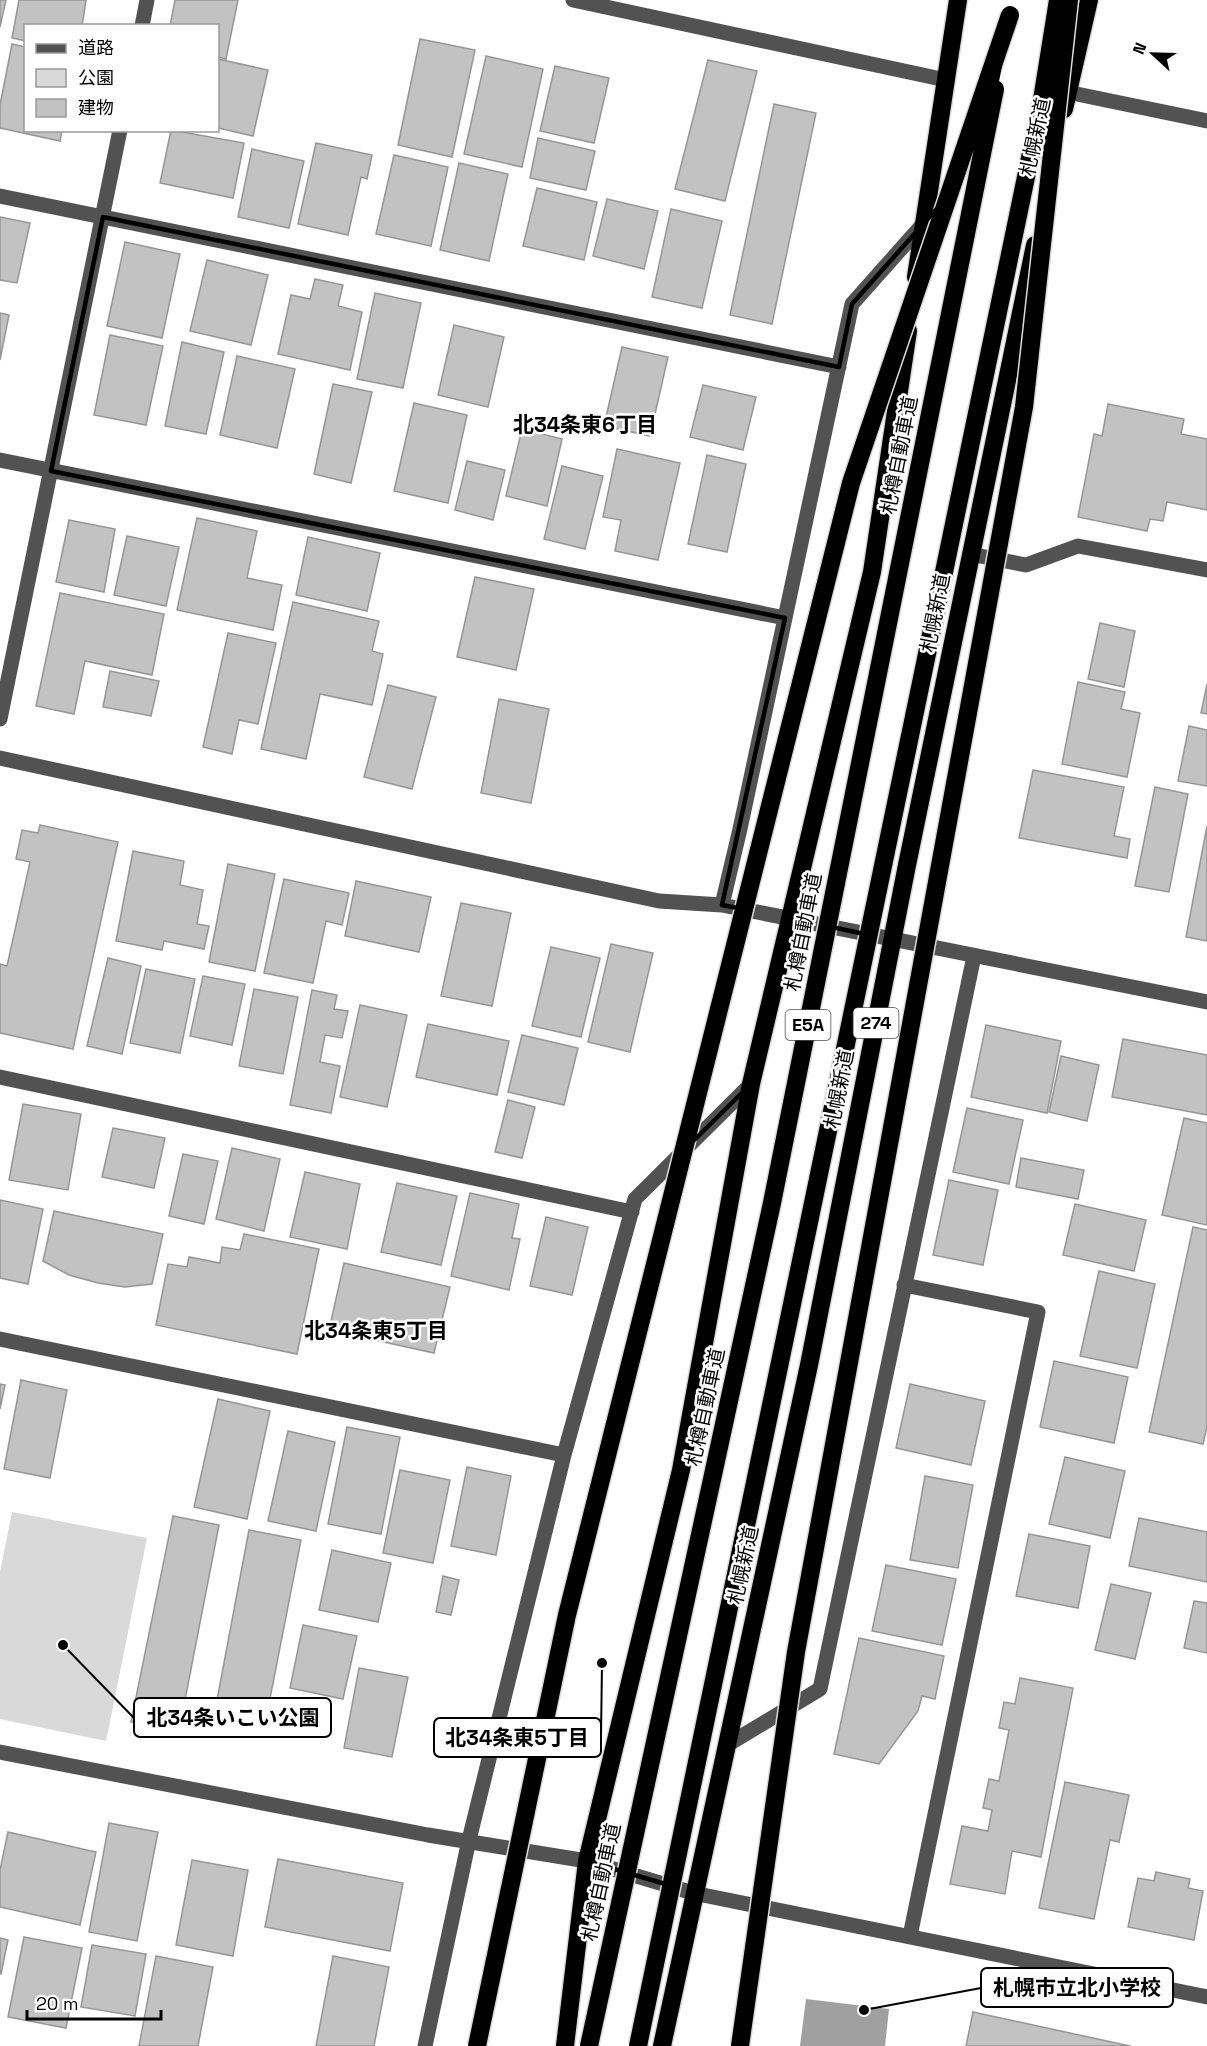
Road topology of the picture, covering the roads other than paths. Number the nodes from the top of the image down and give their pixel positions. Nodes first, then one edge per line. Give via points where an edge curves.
1 (147, 0) edge
2 (573, 0) edge
3 (958, 0) edge
4 (1058, 0) edge
5 (1069, 0) edge
6 (1089, 0) edge
7 (1011, 8) edge
8 (142, 24) edge
9 (946, 80) junction
10 (1067, 92) junction
11 (1207, 121) edge
12 (120, 132) edge
13 (0, 196) edge
14 (103, 217) junction
15 (924, 223) junction
16 (839, 367) junction
17 (0, 460) edge
18 (51, 471) junction
19 (970, 554) junction
20 (1207, 570) edge
21 (785, 618) junction
22 (0, 719) edge
23 (0, 758) edge
24 (722, 905) junction
25 (790, 919) junction
26 (894, 939) junction
27 (974, 956) junction
28 (1207, 1002) edge
29 (0, 1077) edge
30 (751, 1084) junction
31 (632, 1212) junction
32 (904, 1285) junction
33 (0, 1340) edge
34 (564, 1455) junction
35 (727, 1745) junction
36 (0, 1752) edge
37 (469, 1840) junction
38 (587, 1861) junction
39 (693, 1893) junction
40 (910, 1936) junction
41 (1207, 1997) edge
42 (425, 2046) edge
43 (477, 2046) edge
44 (565, 2046) edge
45 (589, 2046) edge
46 (638, 2046) edge
47 (662, 2046) edge
48 (740, 2046) edge

1 - 8 street
2 - 9 street
3 - 9 highway
4 - 46 highway, E5A, bridge via 1042,100
5 - 48 highway, bridge via 1024,407 796,1652
6 - 10 highway, 札幌新道 / 274
7 - 43 highway, bridge via 851,483 567,1615
7 - 45 highway, 札樽自動車道 / E5A, bridge via 772,1203
9 - 15 highway
10 - 11 street
10 - 19 highway, 札幌新道 / 274
12 - 14 street
13 - 14 street
14 - 16 street
14 - 18 street
15 - 16 street via 852,304
15 - 25 highway via 872,572
16 - 21 street
17 - 18 street
18 - 21 street
18 - 22 street
19 - 20 street via 1026,565 1078,546
19 - 26 highway, 札幌新道 / 274
21 - 24 street
23 - 24 street via 659,901
24 - 25 street
25 - 26 street
25 - 30 highway
26 - 27 street
26 - 35 highway, 札幌新道 / 274 via 809,1365
27 - 28 street
27 - 32 street
29 - 31 street
30 - 31 street via 634,1199
30 - 38 highway via 681,1470
31 - 34 street
32 - 35 street via 820,1689
32 - 40 street via 1038,1312
33 - 34 street
34 - 37 street
35 - 39 highway, 札幌新道 / 274
36 - 37 street
37 - 38 street
37 - 42 street
38 - 39 street
38 - 44 highway
39 - 40 street
39 - 47 highway, 札幌新道 / 274
40 - 41 street

